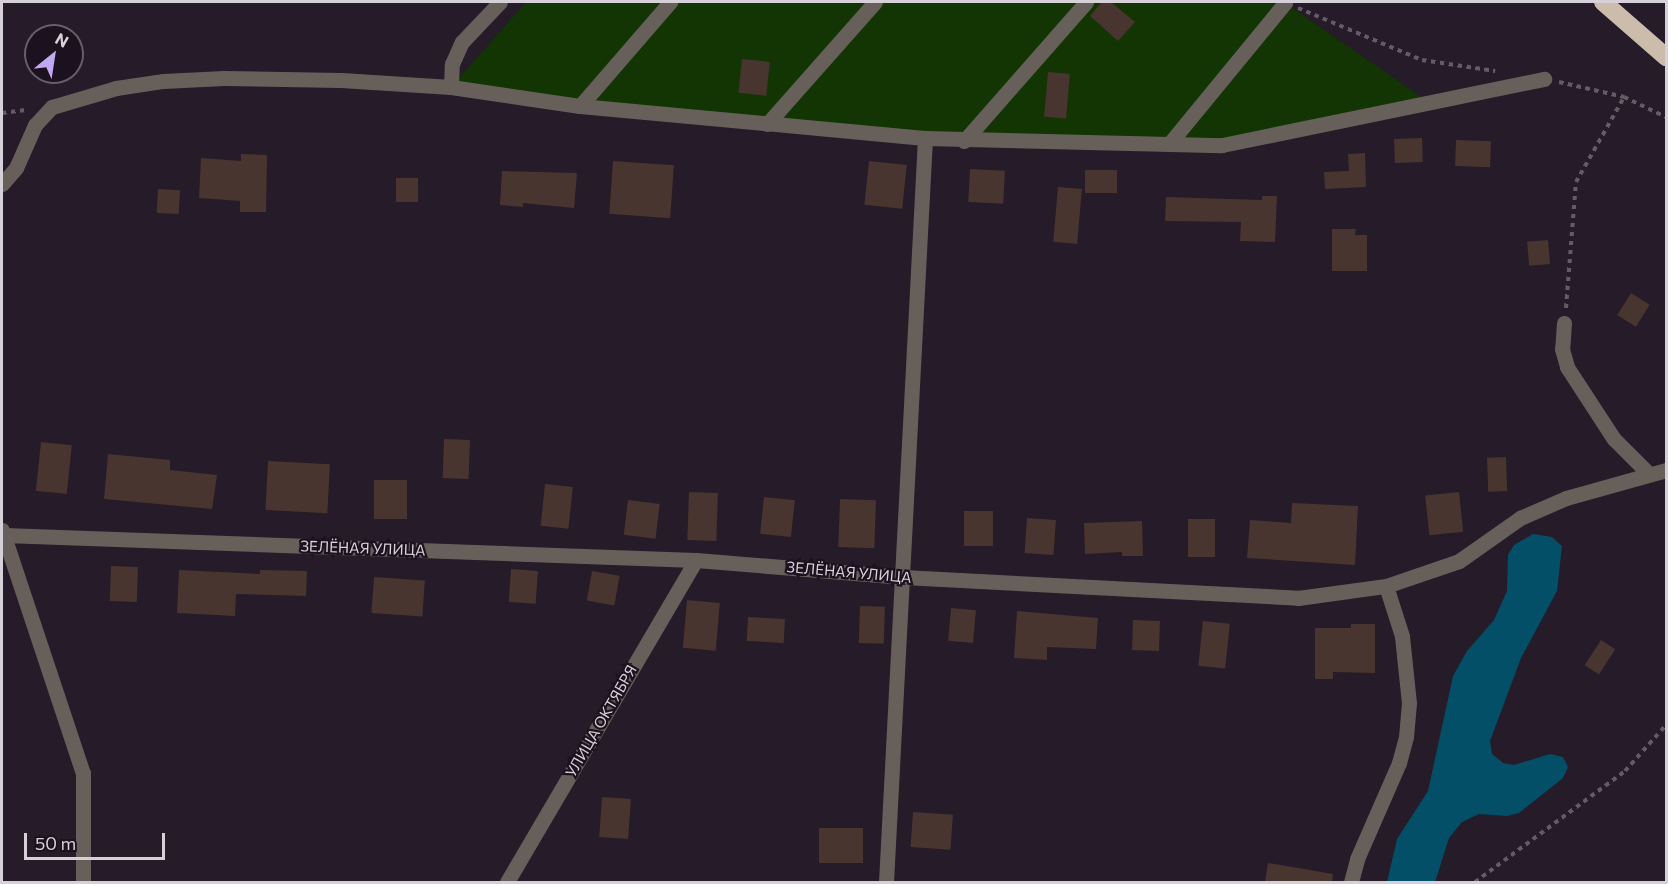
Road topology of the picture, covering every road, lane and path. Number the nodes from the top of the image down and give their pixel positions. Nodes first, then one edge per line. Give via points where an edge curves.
1 (500, 2) edge
2 (670, 2) edge
3 (875, 2) edge
4 (1086, 2) edge
5 (1603, 2) edge
6 (1285, 3) joint
7 (1666, 57) edge
8 (1499, 72) dead end
9 (1544, 79) joint
10 (451, 87) junction
11 (1624, 97) junction
12 (580, 106) junction
13 (1666, 117) edge
14 (767, 123) junction
15 (925, 138) junction
16 (964, 141) junction
17 (1169, 144) junction
18 (2, 184) edge
19 (1564, 323) joint
20 (1666, 470) edge
21 (1649, 474) junction
22 (3, 532) edge
23 (696, 560) junction
24 (903, 577) junction
25 (1386, 586) junction
26 (1666, 725) edge
27 (83, 882) edge
28 (507, 882) edge
29 (886, 882) edge
30 (1351, 882) edge
31 (1475, 882) edge

1 - 10 street via 462,42 452,64
2 - 12 street
3 - 14 street
4 - 16 street
5 - 7 highway
6 - 8 path via 1422,60
6 - 17 street
9 - 11 path
9 - 17 street via 1222,145
10 - 12 street
10 - 18 street via 224,78 116,88 52,107 35,124 16,168
11 - 13 path
11 - 19 path via 1576,182
12 - 14 street
14 - 15 street
15 - 16 street
15 - 24 street
16 - 17 street
19 - 21 street via 1562,349 1567,368 1614,438
20 - 21 street, ЗЕЛЁНАЯ УЛИЦА
21 - 25 street, ЗЕЛЁНАЯ УЛИЦА via 1566,498 1520,518 1459,561
22 - 23 street, ЗЕЛЁНАЯ УЛИЦА
22 - 27 street via 83,773
23 - 24 street, ЗЕЛЁНАЯ УЛИЦА
23 - 28 street, УЛИЦА ОКТЯБРЯ
24 - 25 street, ЗЕЛЁНАЯ УЛИЦА via 1298,598
24 - 29 street
25 - 30 street via 1402,636 1409,703 1406,736
26 - 31 path via 1625,771

